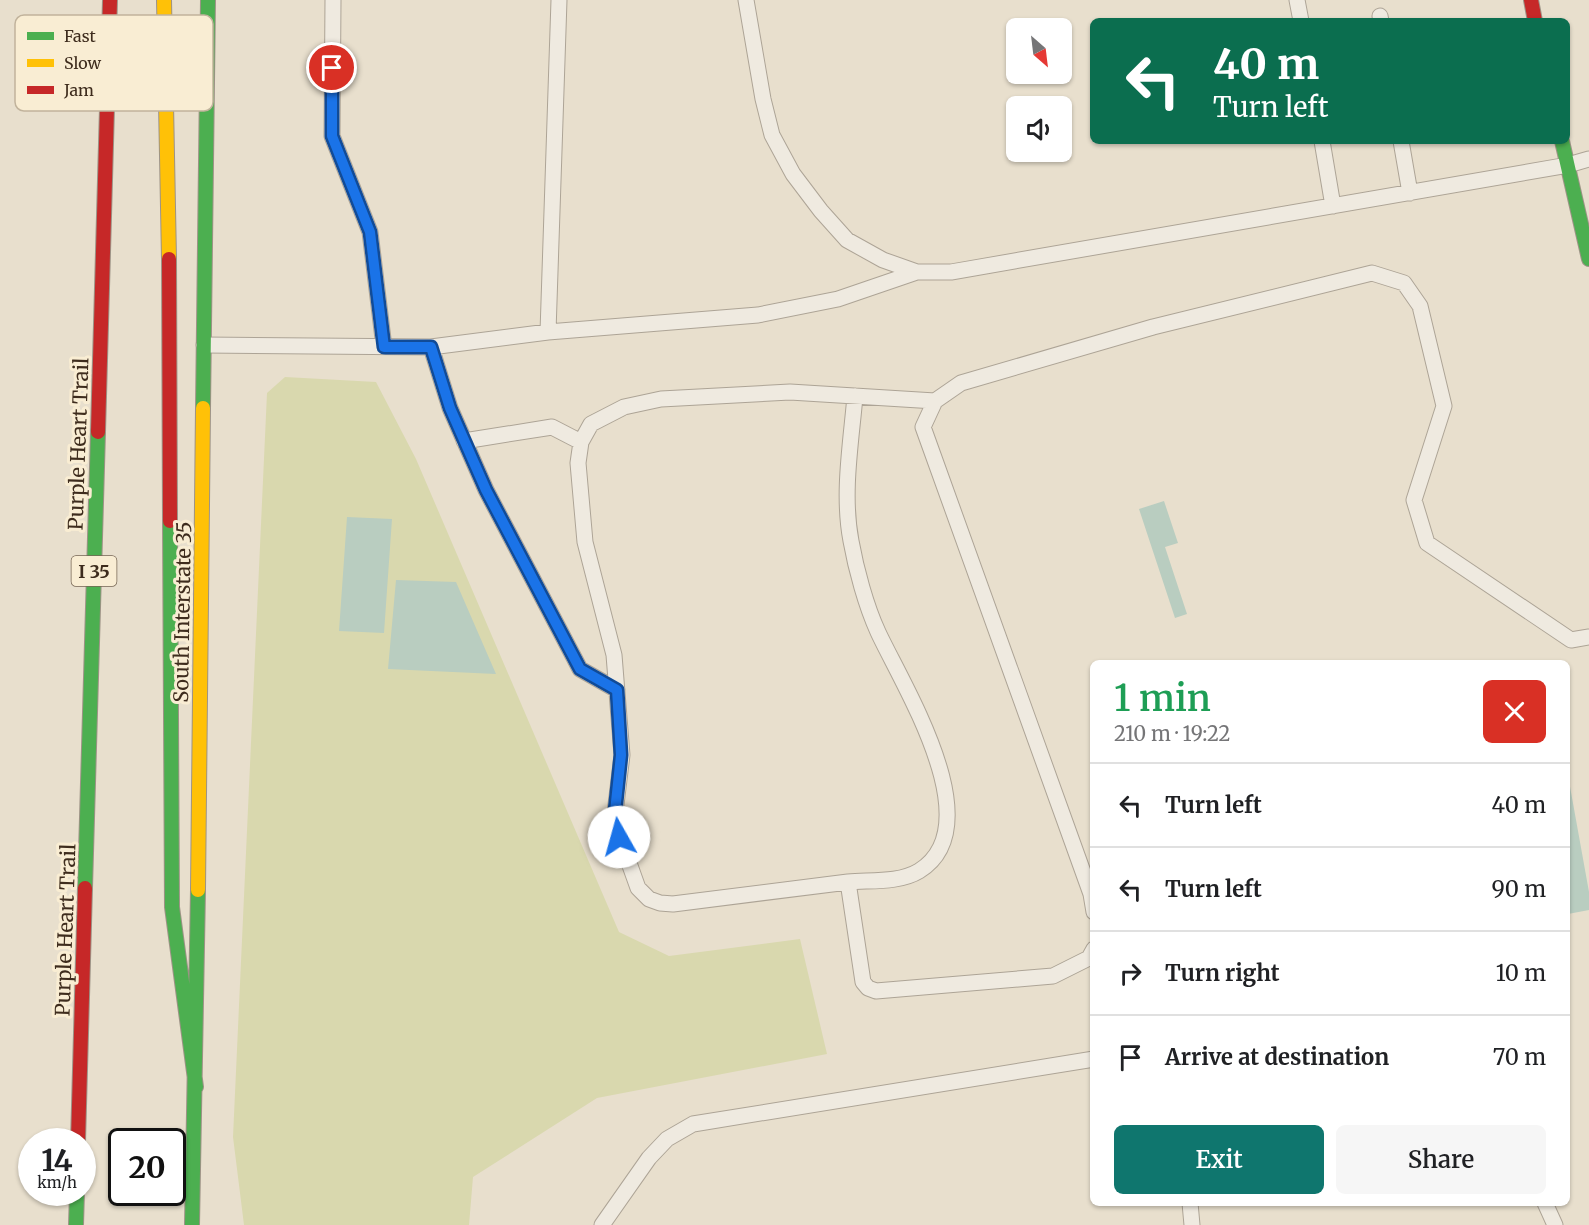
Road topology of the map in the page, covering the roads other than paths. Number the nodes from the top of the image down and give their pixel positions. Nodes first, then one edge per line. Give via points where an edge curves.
1 (110, 0) edge
2 (164, 0) edge
3 (208, 0) edge
4 (333, 0) edge
5 (559, 0) edge
6 (746, 0) edge
7 (1297, 0) edge
8 (1531, 0) edge
9 (110, 15) edge
10 (164, 15) edge
11 (208, 15) edge
12 (1300, 18) edge
13 (1534, 18) edge
14 (107, 111) edge
15 (166, 111) edge
16 (207, 111) edge
17 (1323, 144) edge
18 (1402, 144) edge
19 (1563, 144) edge
20 (1589, 159) edge
21 (1568, 165) junction
22 (1410, 193) junction
23 (1333, 206) junction
24 (1589, 259) edge
25 (917, 272) junction
26 (548, 332) junction
27 (204, 345) junction
28 (384, 347) junction
29 (431, 347) junction
30 (855, 396) junction
31 (935, 401) junction
32 (464, 441) junction
33 (581, 442) junction
34 (1589, 637) edge
35 (617, 690) junction
36 (848, 882) junction
37 (1090, 888) edge
38 (1090, 956) edge
39 (1090, 1060) edge
40 (196, 1087) junction
41 (78, 1128) edge
42 (77, 1206) edge
43 (1190, 1206) edge
44 (1546, 1206) edge
45 (76, 1225) edge
46 (192, 1225) edge
47 (602, 1225) edge
48 (1192, 1225) edge
49 (1555, 1225) edge

1 - 9 main road, Purple Heart Trail / I 35
2 - 10 main road
3 - 11 main road, South Interstate 35
4 - 28 lane via 332,136 370,232
5 - 26 lane
6 - 25 lane via 772,135 793,174 847,240 883,260
7 - 12 lane
8 - 13 main road
14 - 41 main road, Purple Heart Trail / I 35
15 - 40 main road via 172,907
16 - 27 main road, South Interstate 35
17 - 23 lane
18 - 22 lane
19 - 21 main road
20 - 21 lane
21 - 22 lane
21 - 24 main road
22 - 23 lane
23 - 25 lane via 951,272
25 - 26 lane via 838,300 758,315
26 - 29 lane
27 - 28 lane
27 - 40 main road, South Interstate 35
28 - 29 lane
29 - 32 lane
30 - 31 lane
30 - 33 lane via 790,392 661,399 624,406 591,424
30 - 36 lane via 847,503 851,541 878,631 926,730 946,791 947,828 943,847 920,871 904,878
31 - 34 lane via 962,383 1153,327 1372,273 1404,283 1420,306 1444,406 1414,500 1426,543 1571,640
31 - 37 lane via 923,427
32 - 33 lane via 552,427
32 - 35 lane via 580,669
33 - 35 lane via 578,463 585,542 614,655
35 - 36 lane via 621,755 614,821 633,878 648,899 673,904
36 - 38 lane via 863,982 876,991 1053,976
39 - 47 lane via 693,1124 667,1139 655,1152
40 - 46 main road, South Interstate 35
42 - 45 main road
43 - 48 lane
44 - 49 lane

